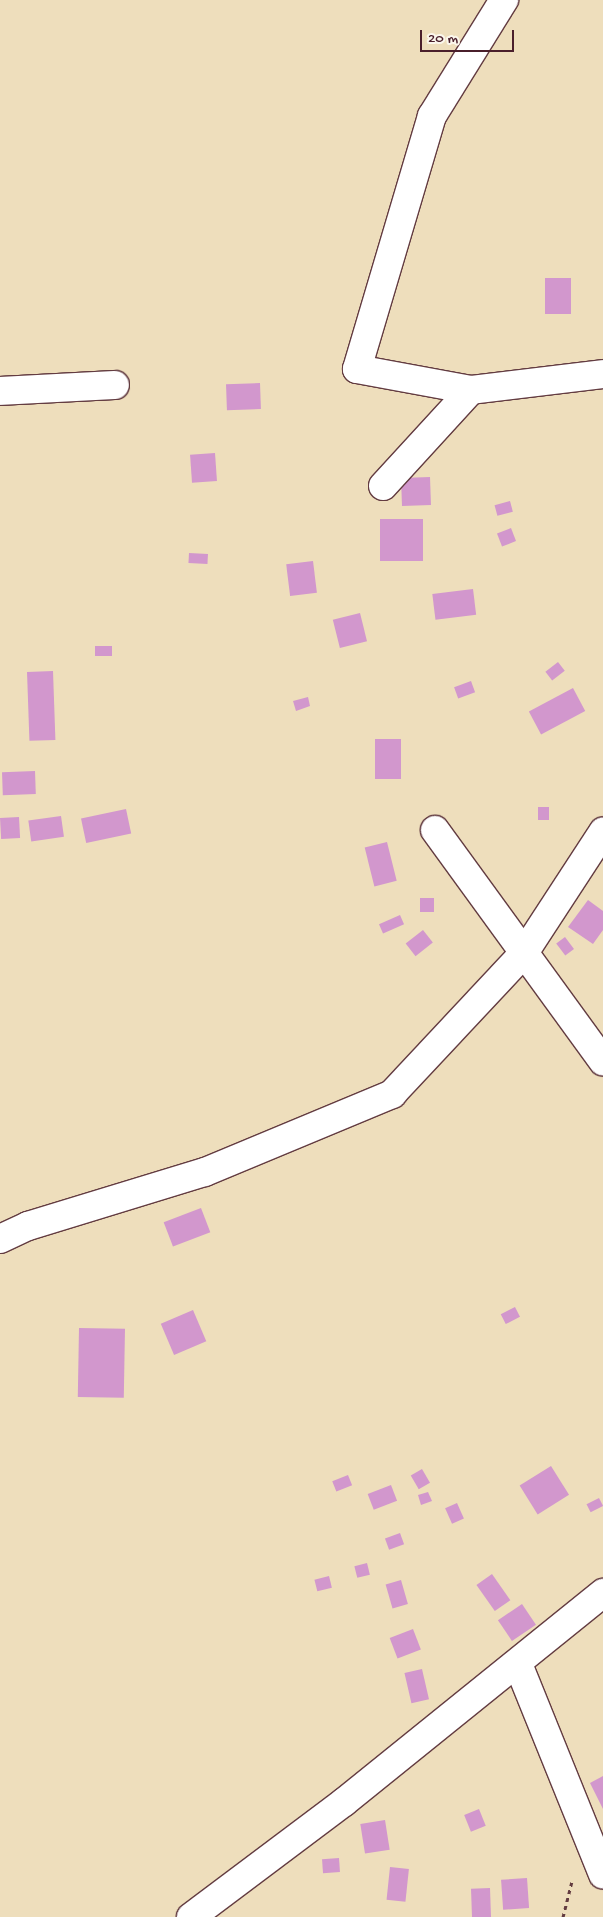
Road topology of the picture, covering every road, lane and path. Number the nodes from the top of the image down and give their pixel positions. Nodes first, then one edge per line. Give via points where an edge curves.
1 (504, 0) edge
2 (603, 374) edge
3 (115, 385) dead end
4 (471, 390) junction
5 (0, 391) edge
6 (383, 486) dead end
7 (435, 830) dead end
8 (603, 832) edge
9 (524, 953) junction
10 (603, 1061) edge
11 (0, 1240) edge
12 (603, 1593) edge
13 (518, 1664) junction
14 (603, 1874) edge
15 (191, 1917) edge

1 - 4 street via 432,116 357,369
2 - 4 street
3 - 5 street
4 - 6 street
7 - 9 street
8 - 9 street
9 - 10 street
9 - 11 street via 392,1094 205,1172 28,1226
12 - 13 street
13 - 14 street
13 - 15 street via 344,1802

